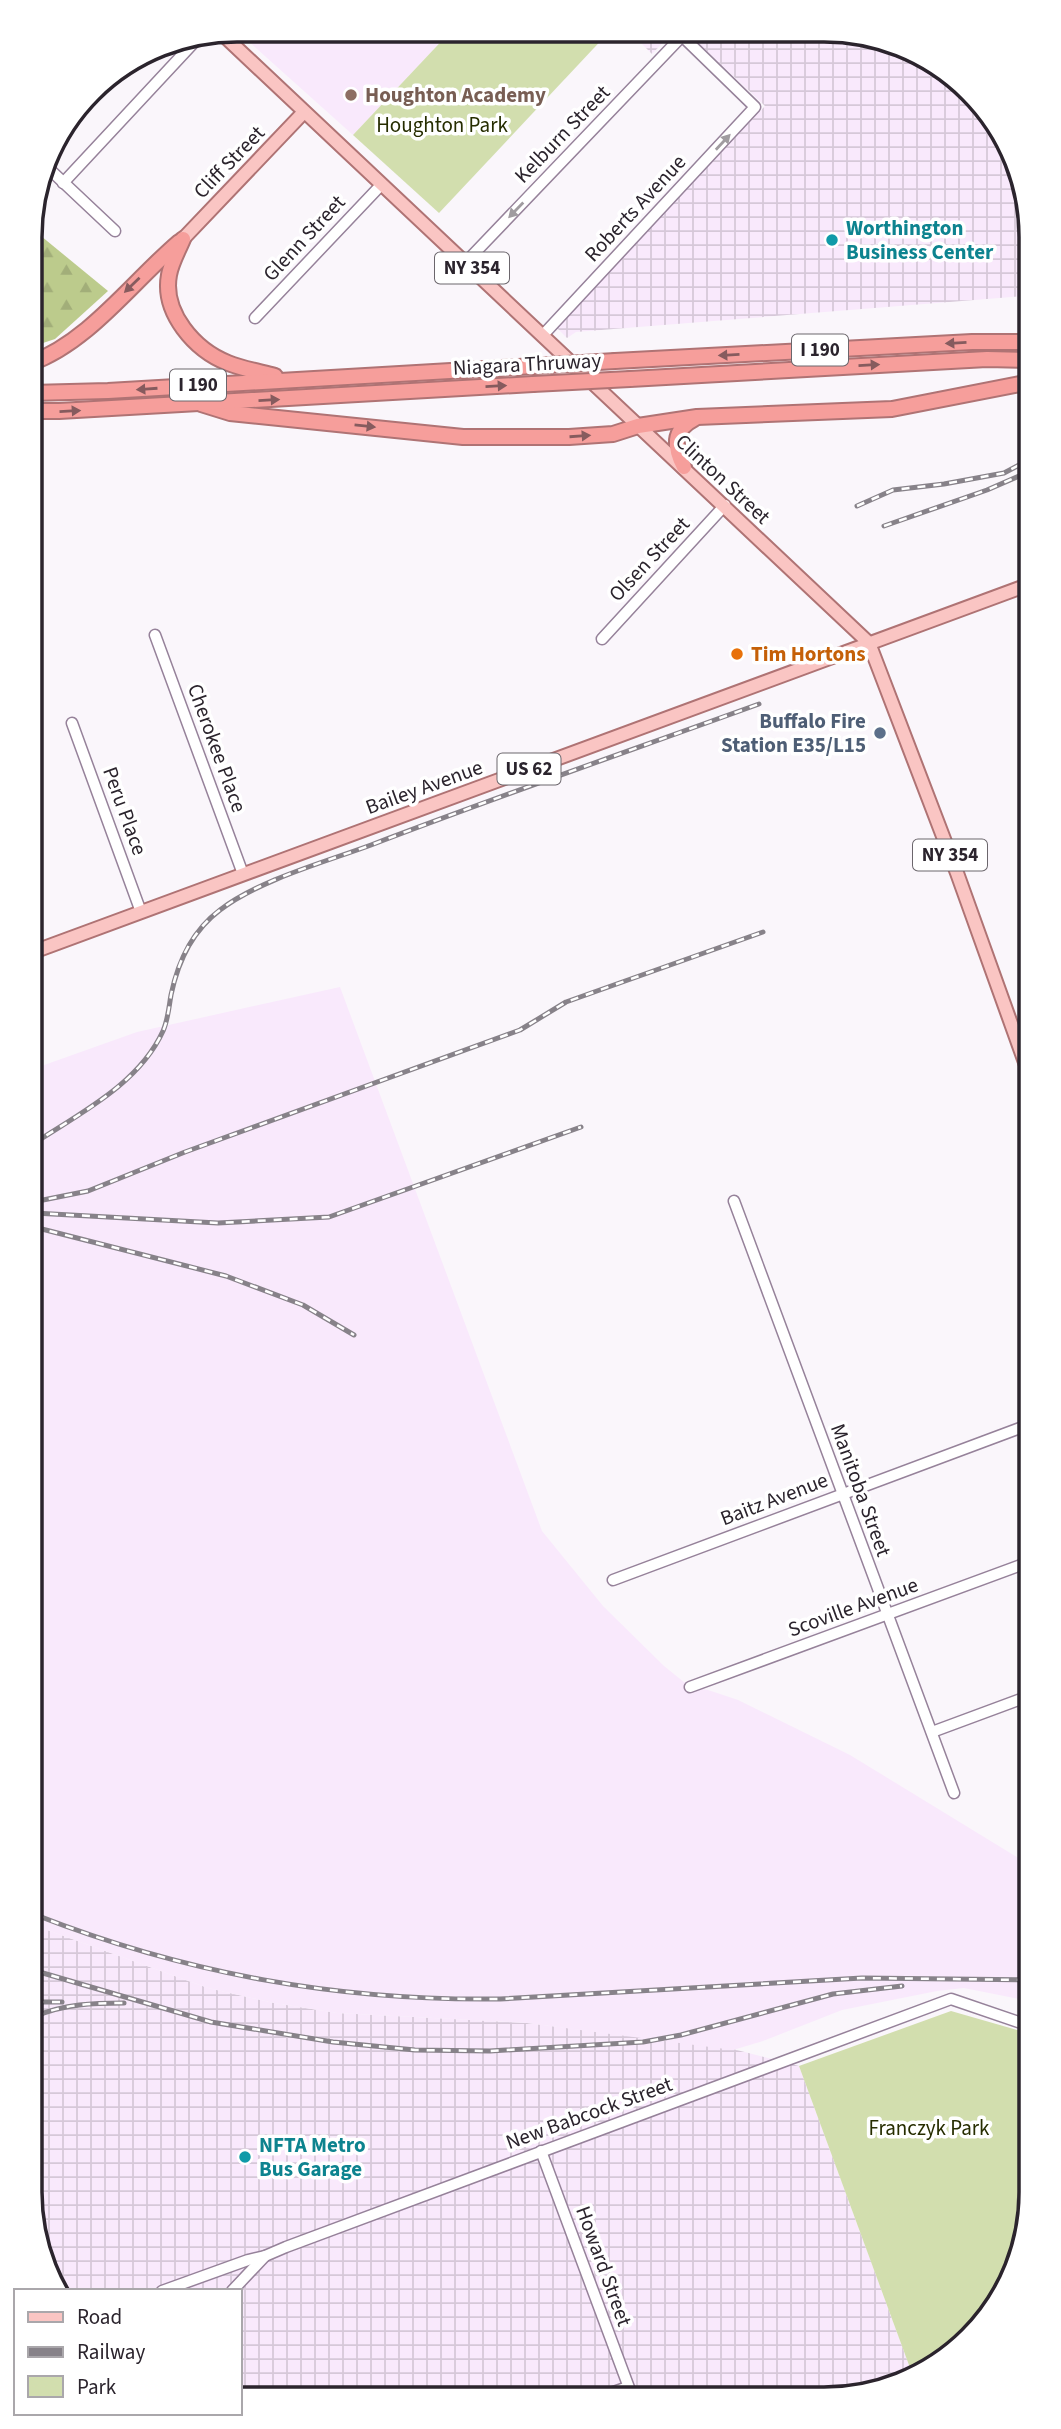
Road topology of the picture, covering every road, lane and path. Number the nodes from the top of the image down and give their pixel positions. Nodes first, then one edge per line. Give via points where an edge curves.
1 (229, 42) edge
2 (675, 42) edge
3 (691, 42) edge
4 (188, 49) edge
5 (303, 113) junction
6 (54, 174) edge
7 (63, 183) junction
8 (382, 184) junction
9 (115, 231) dead end
10 (183, 239) junction
11 (466, 262) junction
12 (255, 318) dead end
13 (542, 335) junction
14 (1019, 342) edge
15 (42, 357) edge
16 (1019, 360) edge
17 (289, 380) junction
18 (1019, 384) edge
19 (42, 393) edge
20 (201, 404) junction
21 (42, 411) edge
22 (697, 417) junction
23 (638, 426) junction
24 (684, 467) junction
25 (724, 505) junction
26 (1019, 588) edge
27 (155, 635) dead end
28 (602, 639) dead end
29 (869, 643) junction
30 (72, 723) dead end
31 (243, 874) junction
32 (141, 912) junction
33 (42, 949) edge
34 (1019, 1036) edge
35 (734, 1201) dead end
36 (1019, 1428) edge
37 (842, 1494) junction
38 (1019, 1566) edge
39 (613, 1580) dead end
40 (887, 1615) junction
41 (690, 1687) dead end
42 (1019, 1700) edge
43 (932, 1731) junction
44 (954, 1793) dead end
45 (1019, 2024) edge
46 (541, 2151) junction
47 (265, 2256) junction
48 (168, 2289) edge
49 (234, 2289) edge
50 (628, 2387) edge

1 - 5 main road, Clinton Street / NY 354
2 -> 11 street, Kelburn Street
13 -> 3 street, Roberts Avenue via 755,107
4 - 7 street
5 - 8 main road, Clinton Street / NY 354
5 - 10 main road, Cliff Street
6 - 7 street
7 - 9 street
8 - 11 main road, Clinton Street / NY 354
8 - 12 street, Glenn Street
10 -> 15 highway via 92,324
10 - 17 highway via 168,283 173,311 183,328 217,358
11 - 13 main road, Clinton Street / NY 354
13 - 23 main road, Clinton Street / NY 354
14 -> 17 highway, Niagara Thruway / I 190, bridge
20 -> 16 highway, Niagara Thruway / I 190, bridge
17 -> 19 highway, Niagara Thruway / I 190
18 - 22 highway via 892,409
21 -> 20 highway, Niagara Thruway / I 190
20 -> 23 highway via 230,413 463,436 569,437 613,434
22 - 23 highway
22 - 24 highway via 679,432 675,445
23 - 24 main road, Clinton Street / NY 354
24 - 25 main road, Clinton Street / NY 354
25 - 28 street, Olsen Street
25 - 29 main road, Clinton Street / NY 354
26 - 29 main road, Bailey Avenue / US 62
27 - 31 street, Cherokee Place
29 - 31 main road, Bailey Avenue / US 62
29 - 34 main road, Clinton Street / NY 354
30 - 32 street, Peru Place
31 - 32 main road, Bailey Avenue / US 62
32 - 33 main road, Bailey Avenue / US 62
35 - 37 street, Manitoba Street
36 - 37 street, Baitz Avenue
37 - 39 street, Baitz Avenue
37 - 40 street, Manitoba Street
38 - 40 street, Scoville Avenue
40 - 41 street, Scoville Avenue
40 - 43 street, Manitoba Street
42 - 43 street
43 - 44 street, Manitoba Street
45 - 46 street, New Babcock Street via 951,1998
46 - 47 street, New Babcock Street
46 - 50 street, Howard Street
47 - 48 street, New Babcock Street
47 - 49 street

